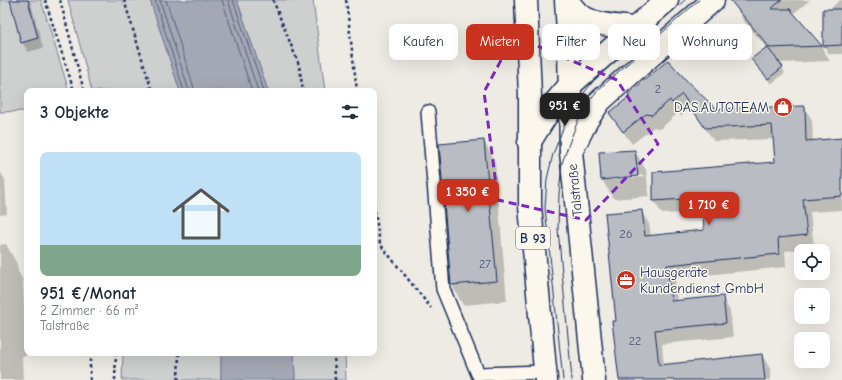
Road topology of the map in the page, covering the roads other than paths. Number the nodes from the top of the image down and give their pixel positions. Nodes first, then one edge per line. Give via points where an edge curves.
1 (526, 0) edge
2 (567, 0) edge
3 (667, 0) edge
4 (713, 0) edge
5 (639, 24) edge
6 (608, 25) edge
7 (608, 51) edge
8 (569, 86) junction
9 (530, 96) junction
10 (600, 101) junction
11 (561, 109) junction
12 (428, 112) dead end
13 (529, 143) junction
14 (571, 152) junction
15 (546, 376) edge
16 (478, 377) edge
17 (594, 380) edge

1 - 9 main road, B 93
2 - 6 main road via 583,18 596,24
2 - 8 main road, Talstraße
3 - 5 main road
4 - 10 main road
7 - 8 main road
8 - 11 main road, Talstraße
9 - 11 main road
9 - 13 main road, B 93
10 - 11 main road via 583,108
10 - 14 main road
11 - 13 main road
11 - 14 main road, Talstraße
12 - 16 lane via 443,289
13 - 15 main road, B 93 via 530,206
14 - 17 main road, Talstraße
15 - 16 lane

